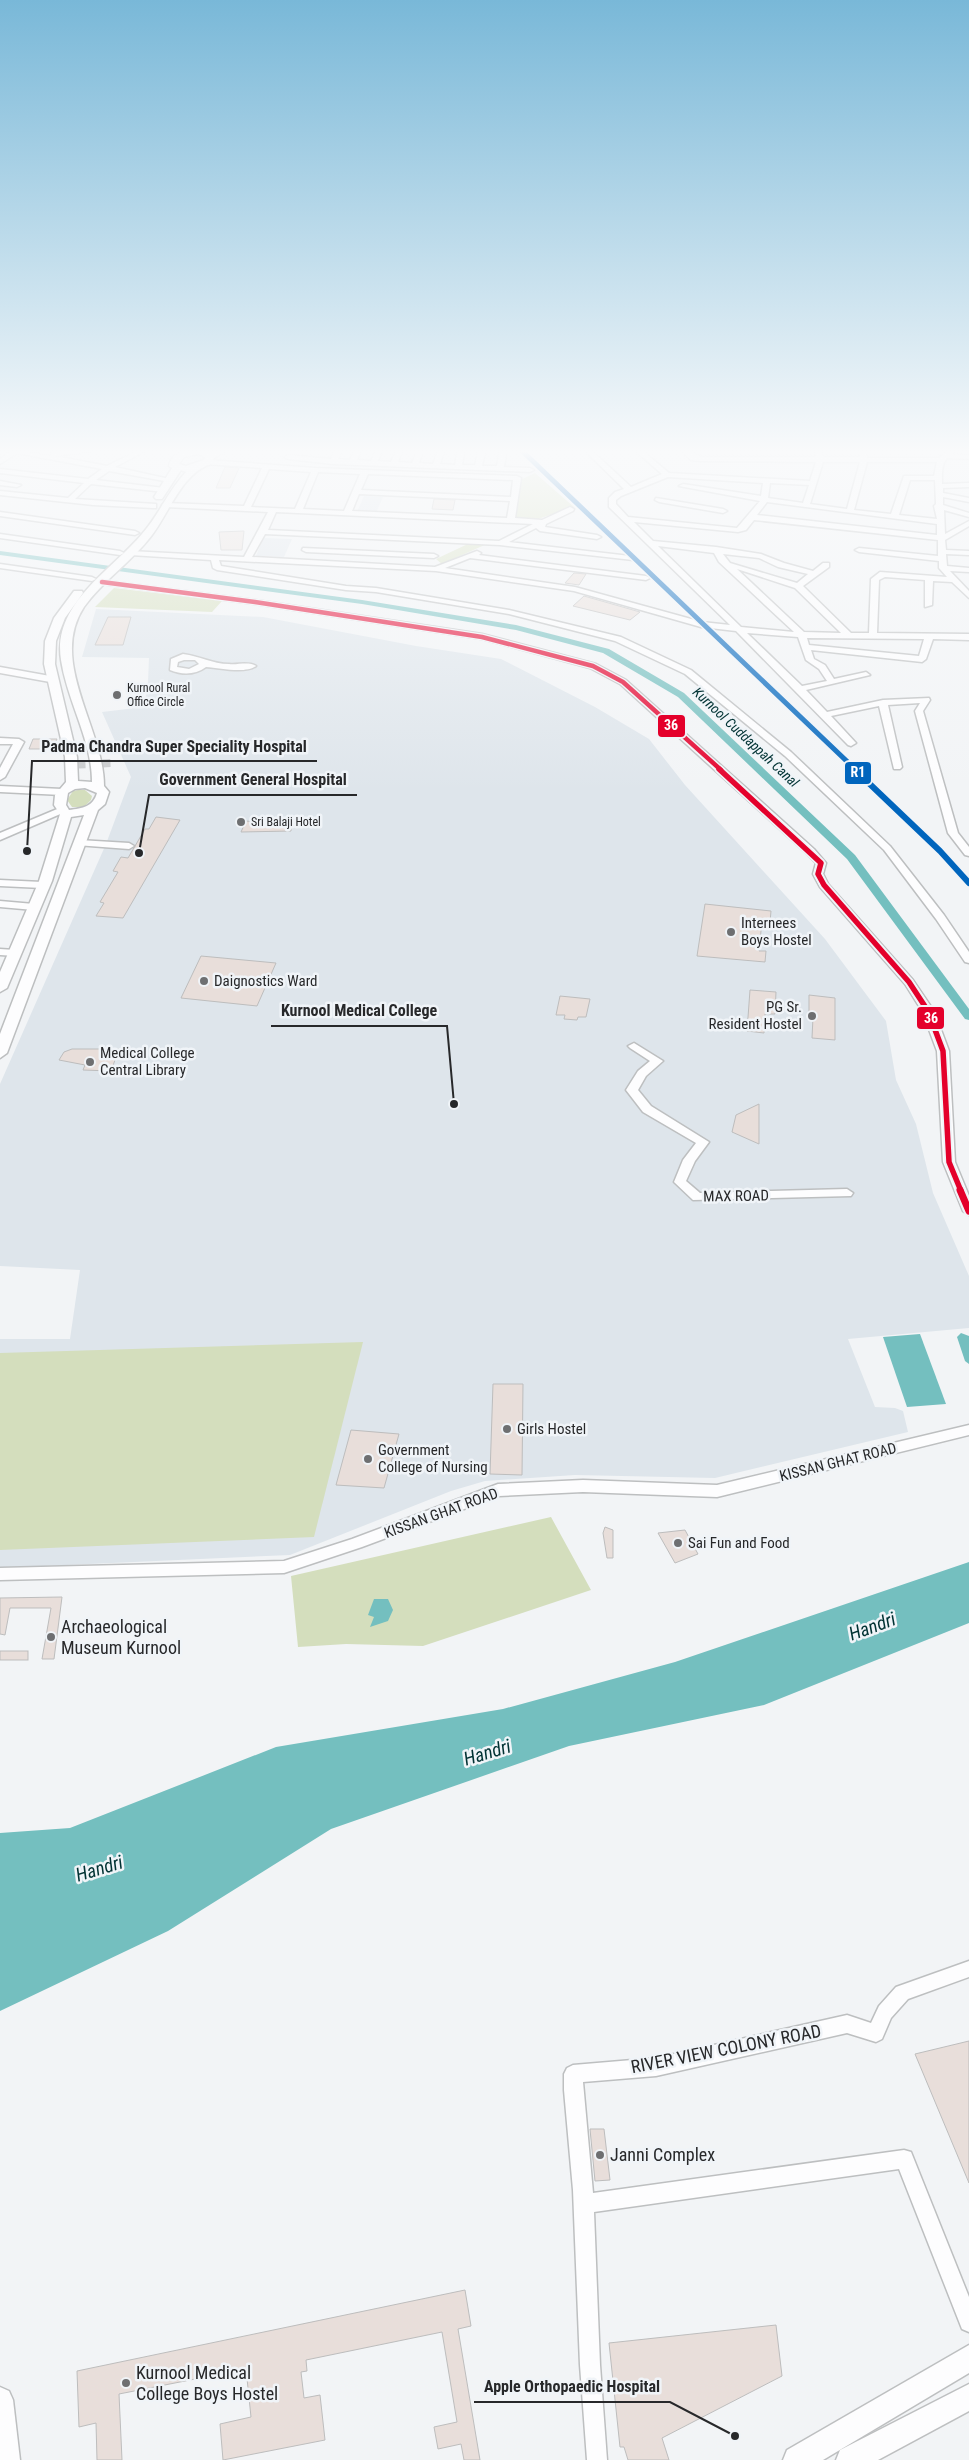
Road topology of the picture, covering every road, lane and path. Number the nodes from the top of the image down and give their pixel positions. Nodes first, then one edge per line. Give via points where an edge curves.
1 (114, 563) edge
2 (216, 563) edge
3 (328, 563) edge
4 (452, 563) edge
5 (524, 563) edge
6 (672, 563) edge
7 (725, 563) edge
8 (727, 563) edge
9 (776, 563) edge
10 (945, 563) edge
11 (952, 563) edge
12 (363, 564) joint
13 (826, 565) dead end
14 (0, 566) edge
15 (436, 569) junction
16 (0, 570) edge
17 (969, 570) edge
18 (816, 574) junction
19 (646, 578) dead end
20 (929, 578) junction
21 (96, 580) junction
22 (953, 580) junction
23 (798, 586) junction
24 (969, 596) edge
25 (928, 605) dead end
26 (738, 629) junction
27 (802, 635) junction
28 (850, 636) junction
29 (873, 636) junction
30 (929, 636) junction
31 (969, 637) edge
32 (807, 647) junction
33 (204, 664) dead end
34 (252, 666) dead end
35 (0, 670) edge
36 (866, 674) dead end
37 (50, 679) junction
38 (832, 682) junction
39 (800, 689) junction
40 (883, 703) junction
41 (824, 715) junction
42 (0, 741) edge
43 (851, 743) dead end
44 (897, 767) dead end
45 (0, 777) edge
46 (98, 786) junction
47 (0, 789) edge
48 (0, 795) edge
49 (64, 800) junction
50 (92, 810) junction
51 (0, 838) edge
52 (79, 843) junction
53 (129, 846) dead end
54 (967, 847) edge
55 (0, 883) edge
56 (42, 886) junction
57 (0, 904) edge
58 (34, 907) junction
59 (0, 952) edge
60 (15, 953) junction
61 (969, 960) edge
62 (0, 988) edge
63 (634, 1046) dead end
64 (0, 1053) edge
65 (847, 1193) dead end
66 (969, 1211) edge
67 (969, 1430) edge
68 (0, 1574) edge
69 (969, 1969) edge
70 (584, 2204) junction
71 (969, 2322) edge
72 (969, 2358) edge
73 (969, 2397) edge
74 (0, 2400) edge
75 (6, 2460) edge
76 (597, 2460) edge
77 (797, 2460) edge
78 (850, 2460) edge

1 - 21 main road
2 - 61 street via 217,568 437,599 570,626 637,646 688,672 788,754 887,848
3 - 12 street
4 - 15 street
5 - 19 street
6 - 26 street
7 - 27 street
8 - 23 street
9 - 18 street
10 - 22 street
11 - 17 street
12 - 15 street
13 - 18 street
14 - 21 street
15 - 26 street via 575,589 701,624
16 - 21 street
18 - 23 street
20 - 22 street
20 - 25 street
20 - 29 street via 878,576 875,580
21 - 37 main road via 59,615 49,647
21 - 46 main road via 73,615 65,640 70,673 98,771
21 - 66 street via 482,637 593,666 623,682 810,851 821,863 818,874 824,885 909,982 928,1011 943,1051 949,1162
22 - 24 street
23 - 28 street
26 - 27 street
26 - 39 street
27 - 28 street
27 - 32 street
28 - 29 street
29 - 30 street
30 - 31 street
30 - 32 street via 922,659
32 - 38 street via 810,660 822,667
33 - 34 street
35 - 37 street
36 - 38 street
37 - 49 main road via 72,753 72,783
38 - 39 street
39 - 41 street
40 - 41 street
40 - 44 street
40 - 54 street via 926,700 919,711 953,833
41 - 43 street
42 - 45 street via 19,742
46 - 49 main road via 85,784
46 - 50 main road via 103,792 101,801
47 - 49 street
48 - 49 street
49 - 50 main road
49 - 51 street
49 - 56 main road via 62,833
50 - 52 main road
52 - 53 street
52 - 64 main road
55 - 56 street
56 - 58 main road
57 - 58 street
58 - 60 main road
59 - 60 street
60 - 62 main road
63 - 65 street, MAX ROAD via 657,1061 642,1074 632,1090 648,1109 703,1142 689,1160 680,1182 697,1197
67 - 68 street, KISSAN GHAT ROAD via 717,1491 583,1486 498,1490 284,1567
69 - 70 street, RIVER VIEW COLONY ROAD via 902,1993 885,2012 876,2033 846,2024 656,2067 573,2074 574,2116
70 - 71 street via 904,2159
70 - 76 street, RIVER VIEW COLONY ROAD via 590,2397
72 - 77 main road
73 - 78 main road
74 - 75 main road

